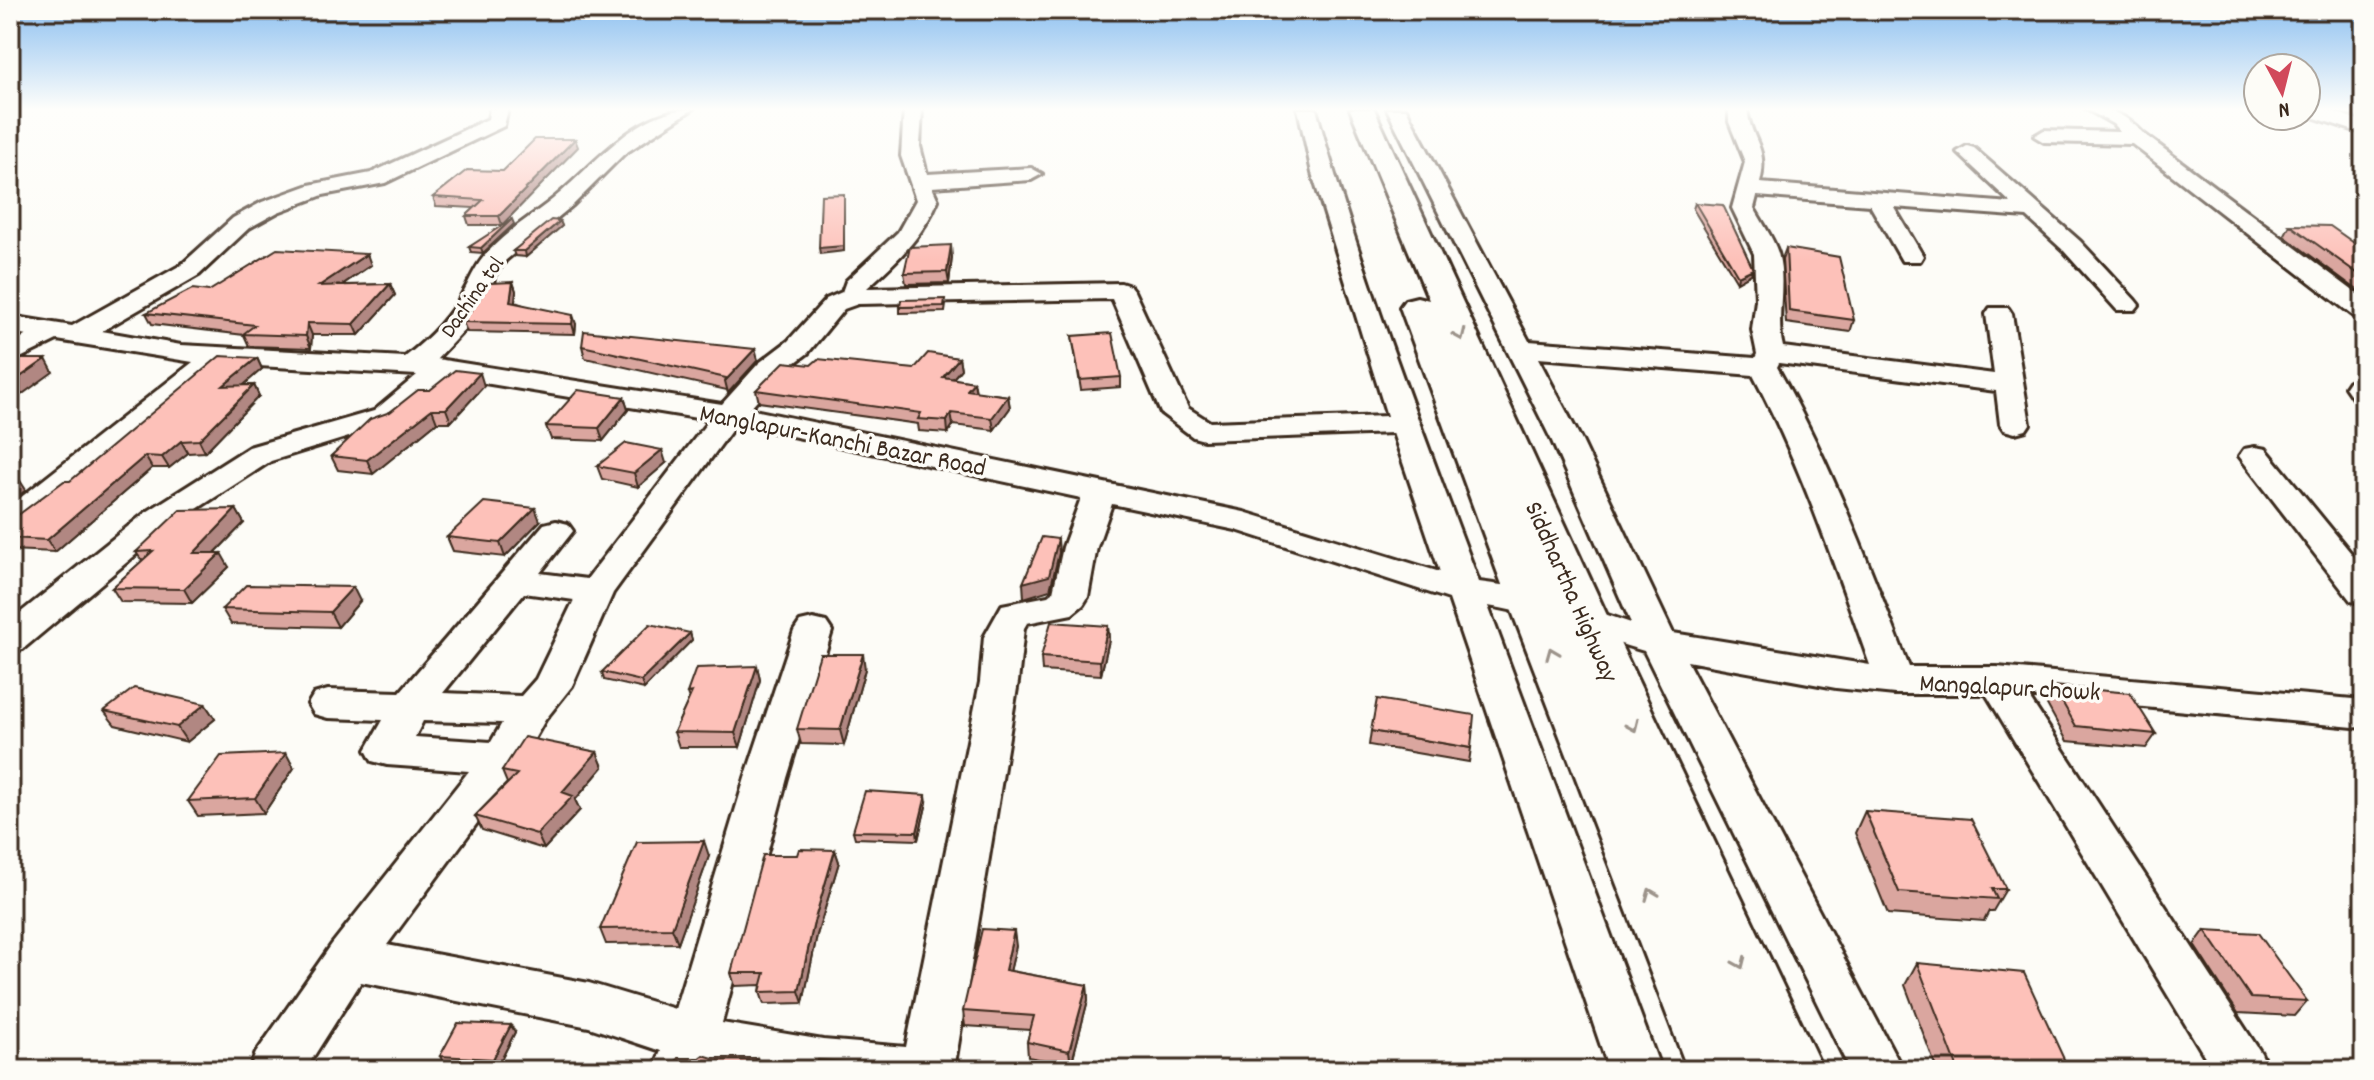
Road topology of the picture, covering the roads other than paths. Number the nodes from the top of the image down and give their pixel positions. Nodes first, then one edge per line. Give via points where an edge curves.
1 (417, 159) edge
2 (607, 159) edge
3 (910, 159) edge
4 (1320, 159) edge
5 (1359, 159) edge
6 (1384, 159) edge
7 (1422, 159) edge
8 (1754, 159) edge
9 (1975, 159) edge
10 (2165, 159) edge
11 (1031, 174) dead end
12 (919, 181) junction
13 (1748, 189) junction
14 (1878, 199) junction
15 (2031, 211) junction
16 (1911, 256) dead end
17 (854, 296) junction
18 (2126, 305) dead end
19 (2364, 311) edge
20 (1999, 314) dead end
21 (10, 324) edge
22 (67, 332) junction
23 (1517, 348) junction
24 (10, 355) edge
25 (218, 356) junction
26 (1767, 361) junction
27 (426, 368) junction
28 (2009, 384) junction
29 (2364, 387) edge
30 (2364, 394) edge
31 (729, 414) junction
32 (1405, 424) junction
33 (2015, 424) dead end
34 (2255, 456) dead end
35 (1100, 491) junction
36 (10, 522) edge
37 (556, 531) dead end
38 (515, 581) junction
39 (596, 591) junction
40 (1466, 592) junction
41 (2364, 593) edge
42 (1531, 601) junction
43 (1586, 622) junction
44 (813, 631) dead end
45 (10, 640) edge
46 (1659, 643) junction
47 (1997, 680) junction
48 (1895, 681) junction
49 (328, 704) dead end
50 (411, 705) junction
51 (531, 710) junction
52 (2364, 714) edge
53 (502, 758) junction
54 (349, 959) junction
55 (685, 1055) edge
56 (275, 1070) edge
57 (903, 1070) edge
58 (928, 1070) edge
59 (1635, 1070) edge
60 (1722, 1070) edge
61 (1789, 1070) edge
62 (1877, 1070) edge
63 (2242, 1070) edge

1 - 22 street via 377,178 317,190 270,207 241,223 190,270
2 - 27 street, Dachina tol via 498,255 461,318 427,354
3 - 12 street
4 - 32 street
5 - 42 highway, Siddhartha Highway
6 -> 43 highway, Siddhartha Highway
7 - 23 street
8 - 13 street
9 - 15 street
10 - 19 street
11 - 12 street
12 - 17 street via 927,200 922,215 903,243 855,286
13 - 14 street
13 - 26 street via 1743,208 1766,254
14 - 15 street
14 - 16 street
15 - 18 street
17 - 31 street via 835,304
17 - 32 street via 1121,291 1176,413 1204,431
20 - 28 street
21 - 22 street, Manglapur-Kanchi Bazar Road
22 - 24 street
22 - 25 street, Manglapur-Kanchi Bazar Road
23 - 26 street
23 - 46 street via 1567,441
25 - 27 street, Manglapur-Kanchi Bazar Road
25 - 36 street
26 - 28 street
26 - 48 street
27 - 31 street, Manglapur-Kanchi Bazar Road
27 - 45 street, Dachina tol via 384,417 260,454 157,520
28 - 33 street
29 - 30 street via 2359,387
31 - 35 street, Manglapur-Kanchi Bazar Road
31 - 39 street
32 - 40 street
34 - 41 street
35 - 40 street, Manglapur-Kanchi Bazar Road via 1244,522
35 - 58 street via 1070,597 1059,606 1015,613 1006,625
37 - 38 street
38 - 39 street
38 - 50 street
39 - 51 street via 552,686
40 - 42 street, Manglapur-Kanchi Bazar Road
40 - 59 street
42 - 43 street, Manglapur-Kanchi Bazar Road
60 -> 42 highway, Siddhartha Highway
43 - 46 street, Manglapur-Kanchi Bazar Road
43 -> 61 highway, Siddhartha Highway
44 - 55 street
46 - 48 street, Mangalapur chowk
46 - 62 street
47 - 48 street, Mangalapur chowk
47 - 52 street, Mangalapur chowk
47 - 63 street
49 - 50 street
50 - 51 street
50 - 53 street via 387,750
51 - 53 street
53 - 54 street
54 - 55 street via 589,1005
54 - 56 street
55 - 57 street via 731,1050

